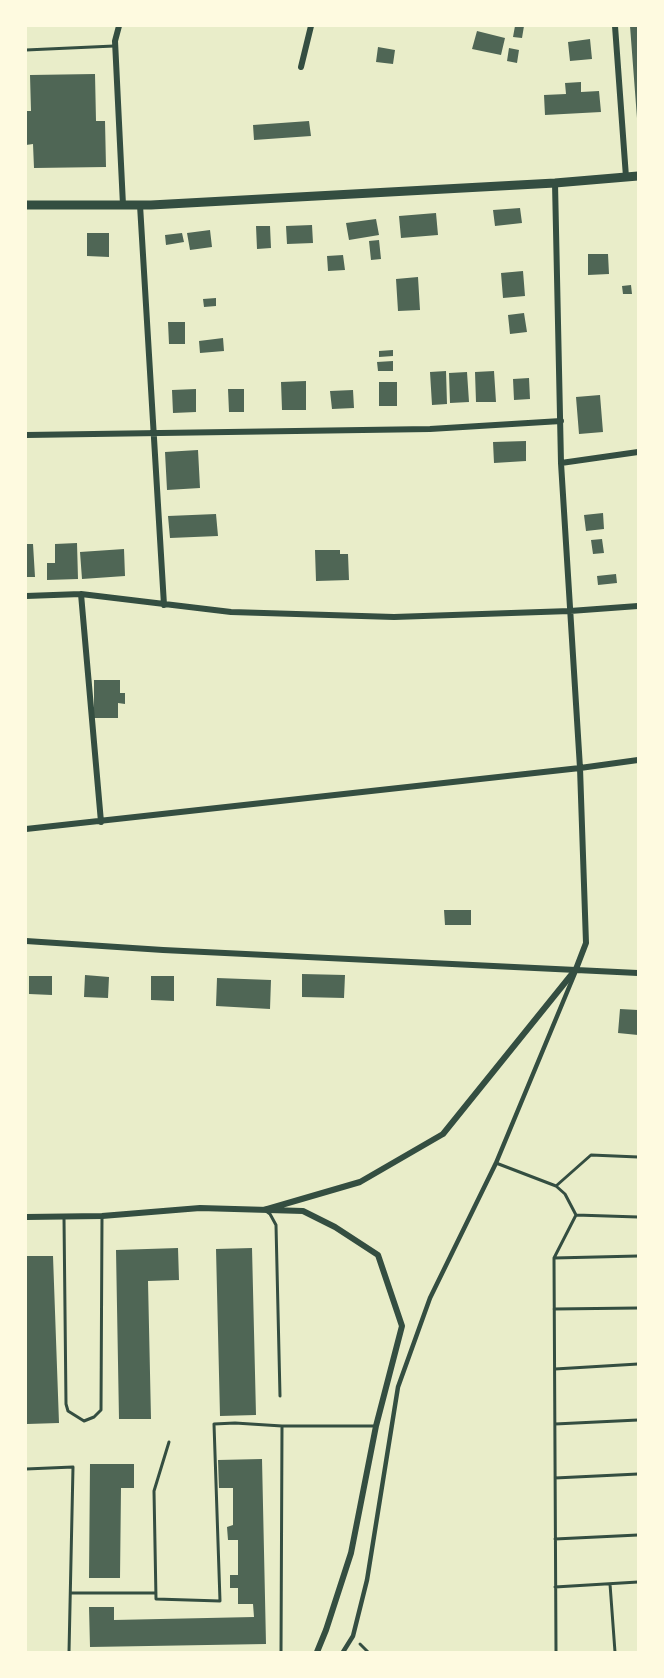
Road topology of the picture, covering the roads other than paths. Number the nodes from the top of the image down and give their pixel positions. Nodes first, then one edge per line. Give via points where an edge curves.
1 (119, 26) edge
2 (311, 26) edge
3 (615, 26) edge
4 (115, 46) junction
5 (26, 50) edge
6 (301, 67) dead end
7 (639, 176) edge
8 (626, 177) junction
9 (555, 183) junction
10 (26, 205) edge
11 (123, 205) junction
12 (140, 205) junction
13 (561, 421) junction
14 (154, 434) junction
15 (26, 435) edge
16 (639, 452) edge
17 (561, 462) junction
18 (81, 594) junction
19 (26, 596) edge
20 (164, 605) junction
21 (639, 606) edge
22 (570, 611) junction
23 (639, 760) edge
24 (580, 768) junction
25 (101, 822) junction
26 (26, 829) edge
27 (26, 941) edge
28 (576, 969) junction
29 (639, 973) edge
30 (639, 1157) edge
31 (496, 1163) junction
32 (556, 1186) junction
33 (264, 1210) junction
34 (576, 1215) junction
35 (64, 1216) junction
36 (102, 1216) junction
37 (26, 1217) edge
38 (639, 1217) edge
39 (639, 1256) edge
40 (554, 1258) junction
41 (639, 1308) edge
42 (554, 1309) junction
43 (639, 1364) edge
44 (555, 1369) junction
45 (280, 1396) dead end
46 (639, 1420) edge
47 (555, 1424) junction
48 (282, 1426) junction
49 (376, 1426) junction
50 (169, 1442) dead end
51 (26, 1469) edge
52 (639, 1474) edge
53 (555, 1478) junction
54 (639, 1535) edge
55 (555, 1539) junction
56 (639, 1582) edge
57 (610, 1584) junction
58 (555, 1587) junction
59 (70, 1593) junction
60 (156, 1593) junction
61 (69, 1653) edge
62 (281, 1653) edge
63 (317, 1653) edge
64 (343, 1653) edge
65 (556, 1653) edge
66 (615, 1653) edge

1 - 4 street
2 - 6 street
3 - 8 street
4 - 5 lane
4 - 11 street
7 - 8 main road
8 - 9 main road
9 - 12 main road
9 - 13 street
10 - 11 main road
11 - 12 main road
12 - 14 street
13 - 14 street via 430,429
13 - 17 street
14 - 15 street
14 - 20 street
16 - 17 street
17 - 22 street
18 - 19 street
18 - 20 street
18 - 25 street
20 - 22 street via 231,612 394,617
21 - 22 street
22 - 24 street
23 - 24 street
24 - 25 street
24 - 28 street via 586,943
25 - 26 street
27 - 28 street
28 - 29 street
28 - 31 street
28 - 33 street via 443,1134 360,1182
30 - 32 lane via 591,1155
31 - 32 lane
31 - 64 street via 430,1298 398,1387 367,1580 353,1636
32 - 34 lane via 566,1194
33 - 36 street via 200,1209
33 - 45 lane via 276,1225
33 - 49 street via 303,1211 378,1255 402,1326
34 - 38 lane
34 - 40 lane
35 - 36 street
35 - 36 lane via 66,1404 68,1411 84,1421 101,1410
35 - 37 street
39 - 40 lane
40 - 42 lane
41 - 42 lane
42 - 44 lane
43 - 44 lane
44 - 47 lane
46 - 47 lane
47 - 53 lane
48 - 49 lane
48 - 60 lane via 214,1424 220,1601 156,1599
48 - 62 lane
49 - 63 street via 351,1553
50 - 60 lane via 154,1491
51 - 59 lane via 73,1467
52 - 53 lane
53 - 55 lane
54 - 55 lane
55 - 58 lane
56 - 57 lane
57 - 58 lane
57 - 66 lane
58 - 65 lane
59 - 60 lane
59 - 61 lane

